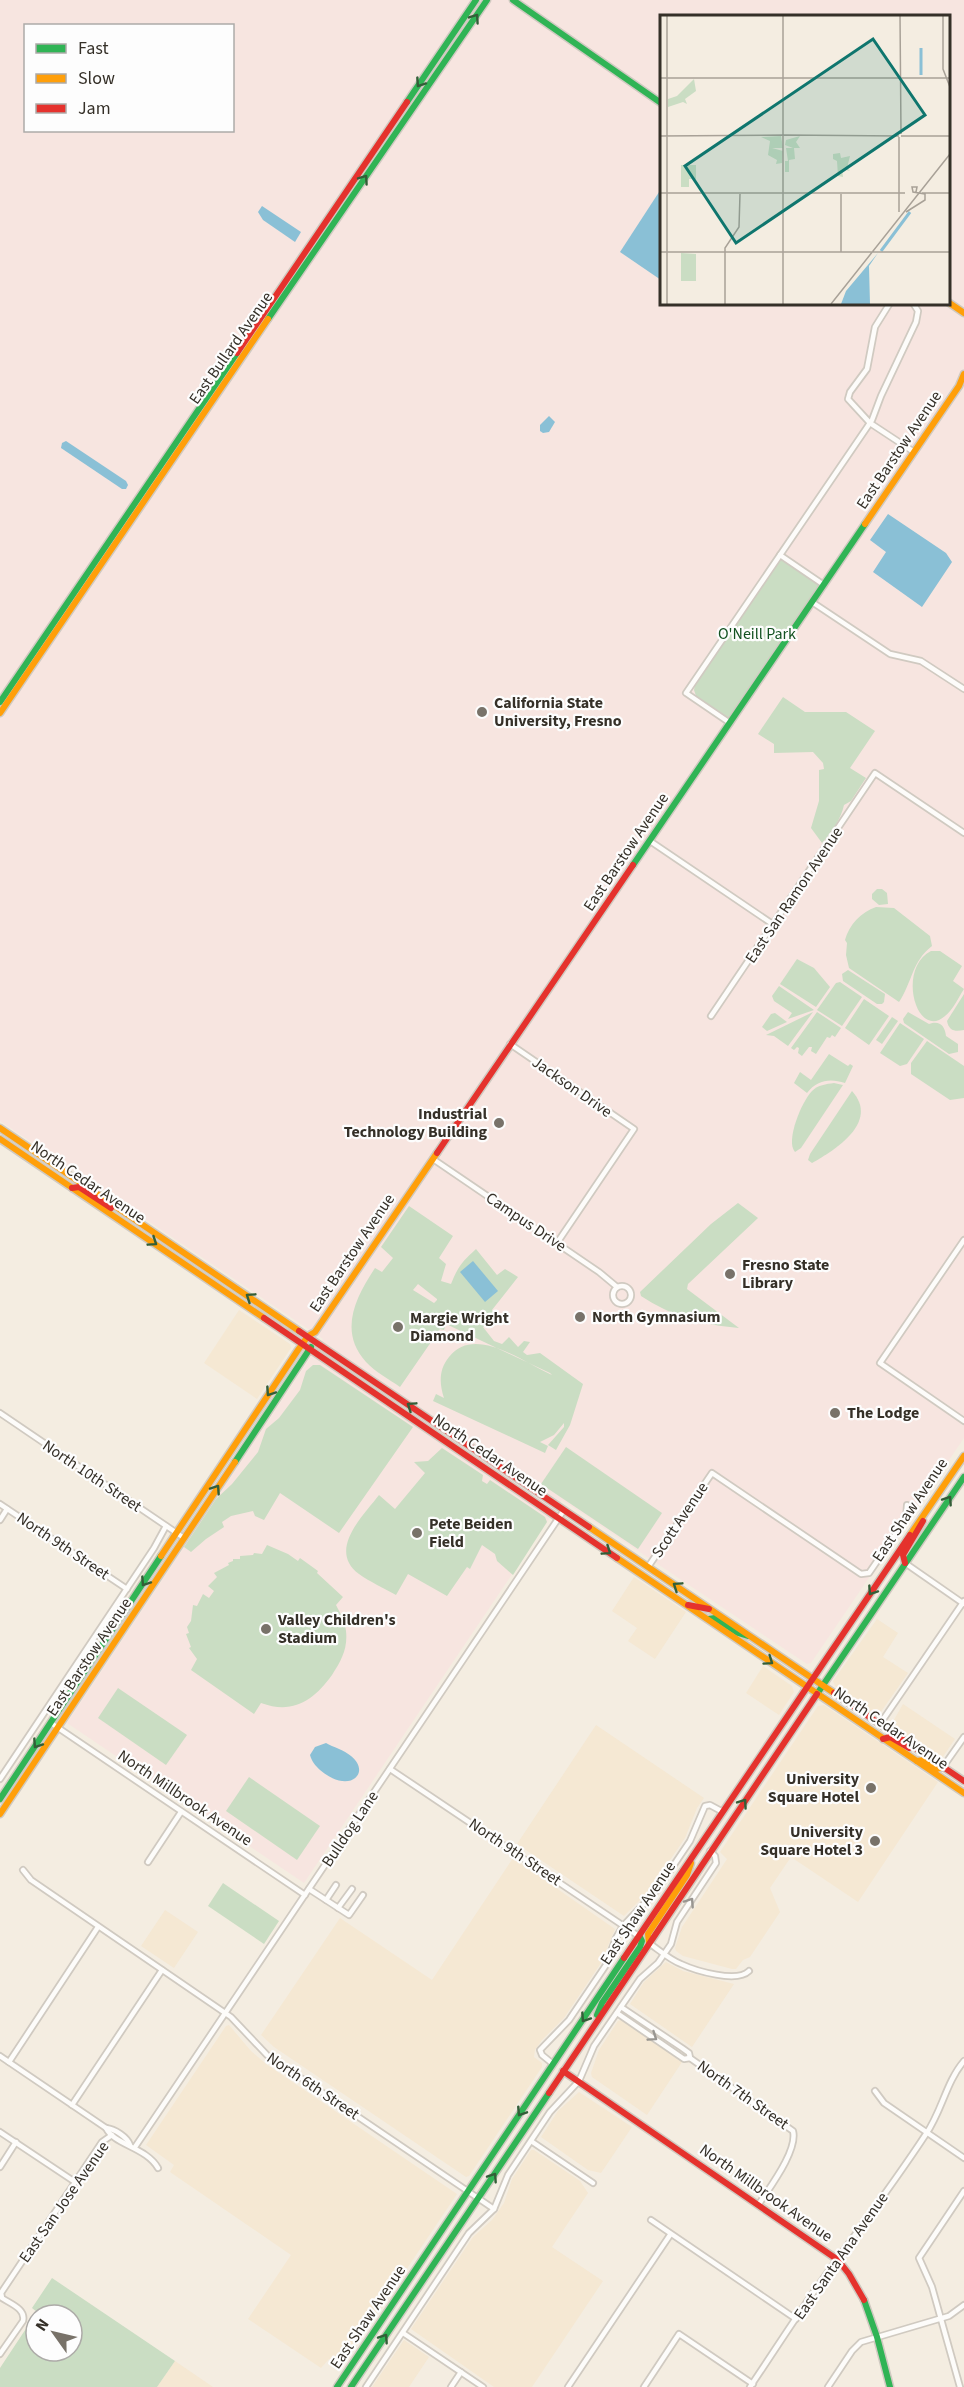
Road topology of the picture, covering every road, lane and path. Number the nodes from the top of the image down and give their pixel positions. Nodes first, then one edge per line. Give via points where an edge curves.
1 (476, 0) edge
2 (487, 0) edge
3 (513, 0) edge
4 (660, 102) edge
5 (949, 303) edge
6 (889, 304) edge
7 (914, 304) edge
8 (964, 314) edge
9 (964, 374) edge
10 (962, 385) edge
11 (870, 423) junction
12 (914, 452) junction
13 (780, 555) junction
14 (824, 585) junction
15 (812, 602) junction
16 (964, 689) edge
17 (0, 702) edge
18 (0, 713) edge
19 (730, 723) junction
20 (964, 833) edge
21 (650, 841) junction
22 (774, 925) junction
23 (711, 1016) dead end
24 (510, 1044) junction
25 (0, 1128) edge
26 (0, 1139) edge
27 (433, 1159) junction
28 (72, 1188) junction
29 (136, 1220) junction
30 (964, 1240) edge
31 (556, 1243) junction
32 (617, 1287) dead end
33 (315, 1332) junction
34 (308, 1336) junction
35 (315, 1341) junction
36 (303, 1344) junction
37 (310, 1349) junction
38 (0, 1413) edge
39 (964, 1421) edge
40 (964, 1456) edge
41 (964, 1477) edge
42 (0, 1504) edge
43 (907, 1505) dead end
44 (7, 1509) junction
45 (564, 1510) junction
46 (927, 1510) junction
47 (559, 1518) junction
48 (0, 1520) edge
49 (166, 1526) junction
50 (177, 1533) junction
51 (184, 1538) junction
52 (905, 1563) junction
53 (648, 1567) junction
54 (127, 1589) junction
55 (964, 1602) edge
56 (687, 1605) junction
57 (710, 1608) junction
58 (709, 1619) junction
59 (757, 1639) junction
60 (812, 1677) junction
61 (823, 1685) junction
62 (806, 1686) junction
63 (817, 1694) junction
64 (51, 1723) junction
65 (880, 1724) junction
66 (58, 1728) junction
67 (964, 1737) edge
68 (883, 1739) junction
69 (929, 1757) junction
70 (916, 1761) junction
71 (943, 1767) junction
72 (390, 1769) junction
73 (937, 1774) junction
74 (957, 1777) junction
75 (0, 1779) edge
76 (964, 1781) edge
77 (964, 1793) edge
78 (0, 1799) edge
79 (182, 1812) junction
80 (723, 1812) junction
81 (0, 1814) edge
82 (710, 1851) junction
83 (695, 1852) junction
84 (148, 1862) dead end
85 (23, 1870) dead end
86 (336, 1885) dead end
87 (309, 1889) junction
88 (352, 1889) dead end
89 (363, 1894) dead end
90 (305, 1895) junction
91 (326, 1900) junction
92 (338, 1908) junction
93 (623, 1926) junction
94 (99, 1927) junction
95 (639, 1937) junction
96 (649, 1943) junction
97 (664, 1954) junction
98 (162, 1970) junction
99 (749, 1971) dead end
100 (621, 2007) junction
101 (226, 2013) junction
102 (617, 2013) junction
103 (594, 2026) junction
104 (0, 2056) edge
105 (690, 2058) junction
106 (964, 2061) edge
107 (9, 2062) junction
108 (553, 2064) junction
109 (563, 2071) junction
110 (579, 2081) junction
111 (874, 2091) dead end
112 (72, 2105) junction
113 (106, 2128) junction
114 (0, 2132) edge
115 (927, 2133) junction
116 (112, 2135) junction
117 (531, 2141) junction
118 (16, 2142) junction
119 (133, 2146) junction
120 (964, 2158) edge
121 (0, 2167) edge
122 (158, 2168) dead end
123 (75, 2182) junction
124 (593, 2183) dead end
125 (469, 2192) junction
126 (964, 2192) edge
127 (478, 2199) junction
128 (759, 2204) junction
129 (494, 2209) junction
130 (651, 2220) dead end
131 (670, 2235) junction
132 (838, 2260) junction
133 (964, 2305) edge
134 (941, 2318) junction
135 (796, 2319) junction
136 (403, 2333) junction
137 (876, 2336) junction
138 (0, 2354) edge
139 (461, 2372) junction
140 (751, 2385) edge
141 (337, 2387) edge
142 (351, 2387) edge
143 (366, 2387) edge
144 (451, 2387) edge
145 (483, 2387) edge
146 (568, 2387) edge
147 (644, 2387) edge
148 (828, 2387) edge
149 (890, 2387) edge
150 (960, 2387) edge

1 -> 17 main road, East Bullard Avenue
18 -> 2 main road, East Bullard Avenue
3 - 4 main road
5 - 8 main road
6 - 11 street via 875,327 867,369 849,395 850,402
7 - 11 street via 918,311 916,322
9 - 10 main road, East Barstow Avenue
10 - 12 main road, East Barstow Avenue
11 - 12 street
11 - 13 street
12 - 14 main road, East Barstow Avenue
13 - 14 street
13 - 19 street via 686,693
14 - 15 main road, East Barstow Avenue
15 - 16 street via 890,654 921,661
15 - 19 main road, East Barstow Avenue
19 - 21 main road, East Barstow Avenue
20 - 22 street, East San Ramon Avenue via 875,773
21 - 22 street
21 - 24 main road, East Barstow Avenue
22 - 23 street, East San Ramon Avenue
24 - 27 main road, East Barstow Avenue
24 - 31 street, Jackson Drive via 634,1129
25 - 29 main road, North Cedar Avenue
26 - 28 main road, North Cedar Avenue
27 - 31 street, Campus Drive
27 - 33 main road, East Barstow Avenue
28 - 29 main road via 79,1187
28 -> 36 main road, North Cedar Avenue
34 -> 29 main road, North Cedar Avenue
30 - 39 street via 880,1363
31 - 32 street, Campus Drive
33 - 34 main road, East Barstow Avenue
33 - 35 main road, East Barstow Avenue
34 - 35 main road, North Cedar Avenue
34 - 36 main road, East Barstow Avenue
35 - 37 main road, East Barstow Avenue
45 -> 35 main road, North Cedar Avenue
36 - 37 main road, North Cedar Avenue
36 -> 50 main road, East Barstow Avenue
37 - 47 main road, North Cedar Avenue
51 -> 37 main road, East Barstow Avenue
38 - 49 street, North 10th Street
40 - 46 main road, East Shaw Avenue
52 -> 41 main road, East Shaw Avenue
42 - 44 street, North 9th Street
43 - 53 street, Scott Avenue via 906,1519 869,1573 861,1574 712,1473
44 - 48 street
44 - 54 street, North 9th Street
45 - 47 street, Bulldog Lane
45 - 53 main road, North Cedar Avenue
46 - 52 main road via 903,1555
46 -> 60 main road, East Shaw Avenue
47 -> 56 main road, North Cedar Avenue
47 - 72 street, Bulldog Lane
49 - 50 street, North 10th Street
49 - 54 street
50 - 51 street, North 10th Street
50 -> 64 main road, East Barstow Avenue
51 - 66 main road, East Barstow Avenue
52 - 55 street
52 - 61 main road, East Shaw Avenue
57 -> 53 main road, North Cedar Avenue
54 - 75 street
55 - 65 street
56 - 57 main road
56 - 58 main road, North Cedar Avenue
57 - 59 main road, North Cedar Avenue
58 - 59 main road via 715,1618 738,1633
58 -> 62 main road, North Cedar Avenue
59 - 60 main road, North Cedar Avenue
60 - 61 main road, North Cedar Avenue
60 - 62 main road, East Shaw Avenue
61 - 63 main road, East Shaw Avenue
61 - 65 main road, North Cedar Avenue
62 - 63 main road, North Cedar Avenue
62 - 80 main road, East Shaw Avenue
63 - 68 main road, North Cedar Avenue
82 -> 63 main road, East Shaw Avenue
64 - 66 street, North Millbrook Avenue
64 -> 78 main road, East Barstow Avenue
65 - 69 main road, North Cedar Avenue
66 - 79 street, North Millbrook Avenue
66 - 81 main road, East Barstow Avenue
67 - 71 street
68 - 69 main road via 890,1737
68 - 70 main road, North Cedar Avenue
69 - 71 main road, North Cedar Avenue
70 - 71 main road via 924,1760 937,1769
70 - 73 main road, North Cedar Avenue
71 - 74 main road, North Cedar Avenue
72 - 87 street, Bulldog Lane
72 - 93 street, North 9th Street
73 - 74 main road
73 - 77 main road, North Cedar Avenue
74 - 76 main road, North Cedar Avenue
79 - 84 street
79 - 90 street, North Millbrook Avenue
80 - 83 main road, East Shaw Avenue
80 - 93 street via 705,1806 690,1841 657,1890
82 - 96 main road, East Shaw Avenue
97 -> 82 street via 677,1922 716,1863
83 - 95 main road, East Shaw Avenue
83 - 96 main road via 687,1875 648,1934
85 - 94 street, North 6th Street via 30,1880
86 - 91 street
87 - 90 street, Bulldog Lane
87 - 91 street
88 - 92 street
89 - 92 street via 349,1915
90 - 101 street, Bulldog Lane
91 - 92 street
93 - 95 street, North 9th Street
93 - 108 street via 606,1965 570,2020 540,2050
94 - 98 street, North 6th Street
94 - 107 street
95 - 103 main road via 640,1947 602,2003
95 -> 108 main road, East Shaw Avenue
96 - 97 street
96 - 103 main road, East Shaw Avenue
97 - 99 street via 682,1965 727,1976 739,1977
97 - 100 street
98 - 101 street, North 6th Street
98 - 112 street
100 - 102 street
100 - 105 street, North 7th Street via 689,2053
101 - 119 street, Bulldog Lane
101 - 125 street, North 6th Street via 267,2055
102 -> 105 street, North 7th Street via 684,2059
102 - 110 street via 594,2046
103 - 109 main road, East Shaw Avenue
104 - 107 street
105 - 128 street, North 7th Street via 794,2134 782,2167
106 - 115 street, East Santa Ana Avenue
107 - 112 street
108 -> 125 main road, East Shaw Avenue
109 - 110 main road, North Millbrook Avenue
127 -> 109 main road, East Shaw Avenue
110 - 117 street via 554,2107
110 - 128 main road, North Millbrook Avenue
111 - 115 street via 884,2103
112 - 113 street
113 - 116 street
113 - 119 street via 112,2128
114 - 118 street
115 - 120 street
115 - 132 street, East Santa Ana Avenue
116 - 119 street
116 - 123 street, East San Jose Avenue via 102,2142
117 - 124 street
117 - 129 street via 507,2175
118 - 121 street
118 - 123 street
119 - 122 street
123 - 138 street, East San Jose Avenue via 1,2293 24,2315
125 - 127 street, North 6th Street
125 - 141 main road, East Shaw Avenue
126 - 134 street via 919,2258
127 - 129 street, North 6th Street
142 -> 127 main road, East Shaw Avenue
128 - 132 main road, North Millbrook Avenue
129 - 136 street via 469,2233
130 - 131 street
131 - 135 street
131 - 146 street
132 - 135 street, East Santa Ana Avenue
132 - 137 main road, North Millbrook Avenue via 863,2296
133 - 134 street
134 - 137 street
134 - 150 street
135 - 140 street, East Santa Ana Avenue
136 - 139 street
136 - 143 street
137 - 148 street via 856,2346
137 - 149 main road, North Millbrook Avenue
139 - 144 street
139 - 145 street
140 - 147 street via 679,2334

